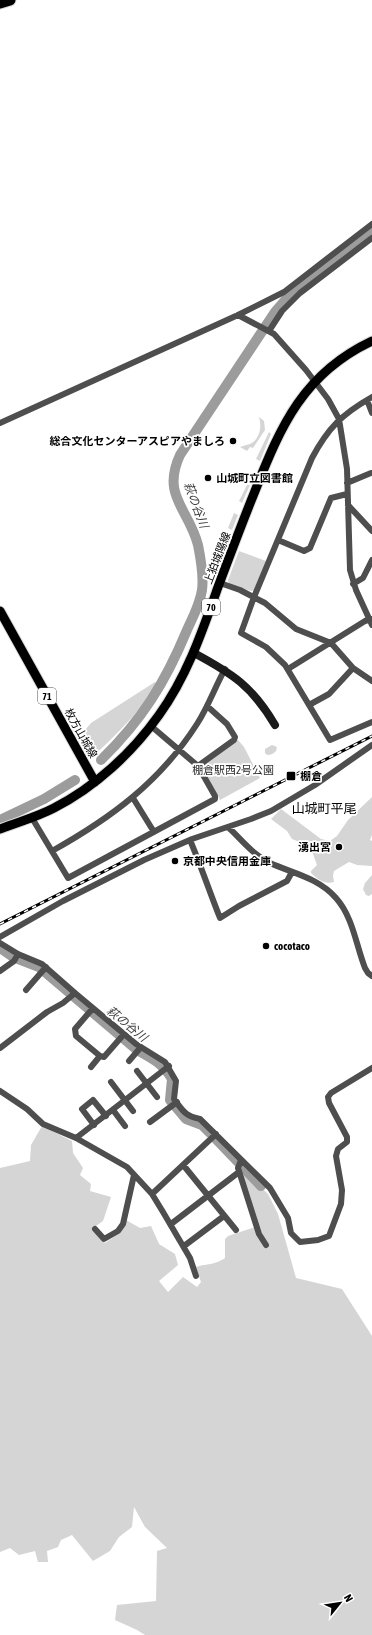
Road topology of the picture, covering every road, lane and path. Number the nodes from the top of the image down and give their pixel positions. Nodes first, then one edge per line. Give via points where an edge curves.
1 (10, 0) edge
2 (0, 3) edge
3 (372, 224) edge
4 (372, 238) edge
5 (238, 315) junction
6 (268, 331) junction
7 (372, 341) edge
8 (315, 382) junction
9 (369, 399) edge
10 (372, 414) edge
11 (339, 419) junction
12 (0, 423) edge
13 (371, 473) edge
14 (347, 483) junction
15 (347, 494) junction
16 (348, 505) junction
17 (372, 531) edge
18 (278, 540) junction
19 (372, 560) edge
20 (220, 583) junction
21 (353, 584) junction
22 (254, 597) junction
23 (0, 611) edge
24 (371, 622) edge
25 (331, 643) junction
26 (194, 653) junction
27 (353, 668) junction
28 (224, 669) junction
29 (288, 669) junction
30 (372, 681) edge
31 (309, 705) junction
32 (207, 706) junction
33 (372, 722) edge
34 (276, 725) dead end
35 (151, 726) junction
36 (372, 745) edge
37 (178, 749) junction
38 (198, 766) junction
39 (95, 782) junction
40 (133, 798) junction
41 (32, 818) junction
42 (228, 827) junction
43 (0, 829) edge
44 (154, 832) junction
45 (190, 840) junction
46 (52, 851) junction
47 (292, 872) junction
48 (0, 936) edge
49 (0, 943) edge
50 (17, 957) junction
51 (44, 969) junction
52 (0, 971) edge
53 (372, 976) edge
54 (26, 990) dead end
55 (73, 995) junction
56 (91, 1010) junction
57 (122, 1036) junction
58 (0, 1048) edge
59 (140, 1050) junction
60 (100, 1056) junction
61 (129, 1061) dead end
62 (91, 1067) dead end
63 (167, 1068) junction
64 (372, 1068) edge
65 (137, 1071) dead end
66 (111, 1082) dead end
67 (147, 1084) junction
68 (0, 1091) edge
69 (157, 1097) dead end
70 (125, 1100) junction
71 (175, 1104) junction
72 (113, 1110) junction
73 (133, 1111) dead end
74 (106, 1116) junction
75 (150, 1122) dead end
76 (94, 1125) junction
77 (125, 1126) dead end
78 (216, 1134) junction
79 (76, 1138) junction
80 (240, 1165) junction
81 (184, 1166) junction
82 (134, 1174) junction
83 (152, 1194) junction
84 (209, 1196) junction
85 (224, 1216) junction
86 (171, 1224) junction
87 (95, 1229) dead end
88 (236, 1230) dead end
89 (266, 1245) dead end
90 (184, 1246) junction
91 (196, 1276) dead end

1 - 2 highway
3 - 5 street via 289,289
4 - 6 street via 296,297
5 - 6 street
5 - 12 street
6 - 8 street via 274,334
7 - 8 main road, 上狛城陽線 / 70 via 340,360
8 - 11 street
8 - 20 main road, 上狛城陽線 / 70 via 301,397 276,439
9 - 10 street
9 - 11 street
11 - 14 street via 345,450
11 - 18 street via 312,458
13 - 14 street
14 - 15 street
15 - 16 street
15 - 18 street via 331,498 310,548 304,551
16 - 17 street
16 - 21 street via 350,570
18 - 22 street
19 - 21 street via 363,578
20 - 22 street
20 - 26 main road, 上狛城陽線 / 70
21 - 24 street
22 - 25 street via 296,629
22 - 29 street via 240,633 266,647
23 - 39 main road, 枚方山城線 / 71
24 - 25 street via 365,622
25 - 27 street
25 - 29 street
26 - 28 street
26 - 35 main road, 上狛城陽線 / 70 via 171,697
27 - 30 street
27 - 31 street via 328,694
28 - 32 street
28 - 34 street via 244,684
29 - 31 street
31 - 33 street via 330,740
32 - 37 street
32 - 38 street via 227,724 235,737
35 - 37 street
35 - 39 main road, 上狛城陽線 / 70 via 118,762
36 - 42 street via 315,785 279,806
37 - 38 street
37 - 40 street
38 - 44 street via 215,799
39 - 41 main road, 上狛城陽線 / 70 via 55,808
40 - 44 street
40 - 46 street
41 - 43 main road, 上狛城陽線 / 70
41 - 46 street
42 - 45 street
42 - 47 street via 259,856
44 - 46 street via 68,878
45 - 47 street via 220,918 287,881
45 - 48 street via 72,896
47 - 53 street via 318,883 337,899 350,924 365,968
49 - 50 street
50 - 51 street via 35,960
50 - 52 street
51 - 54 street
51 - 55 street
55 - 56 street
55 - 58 street
56 - 57 street
56 - 60 street via 75,1029 76,1036
57 - 59 street
57 - 60 street via 104,1057
59 - 61 street
59 - 63 street via 158,1056
60 - 62 street
63 - 67 street
63 - 71 street via 176,1080
64 - 80 street via 328,1097 347,1137 347,1142 338,1149 336,1156 342,1190 341,1204 329,1236 300,1242 294,1238 288,1218 270,1188
65 - 67 street
66 - 70 street
67 - 69 street
67 - 70 street
68 - 79 street via 27,1109 43,1124
70 - 72 street
70 - 73 street
71 - 75 street
71 - 78 street via 189,1117 200,1119
72 - 74 street
72 - 77 street
74 - 76 street
74 - 76 street via 94,1100 82,1109
76 - 79 street
78 - 80 street
78 - 81 street
79 - 82 street via 128,1167
80 - 84 street
80 - 89 street via 259,1234
81 - 83 street
81 - 84 street
82 - 83 street
82 - 87 street via 123,1224 118,1231 104,1239
83 - 86 street
84 - 85 street
84 - 86 street
85 - 88 street
85 - 90 street
86 - 90 street
90 - 91 street

